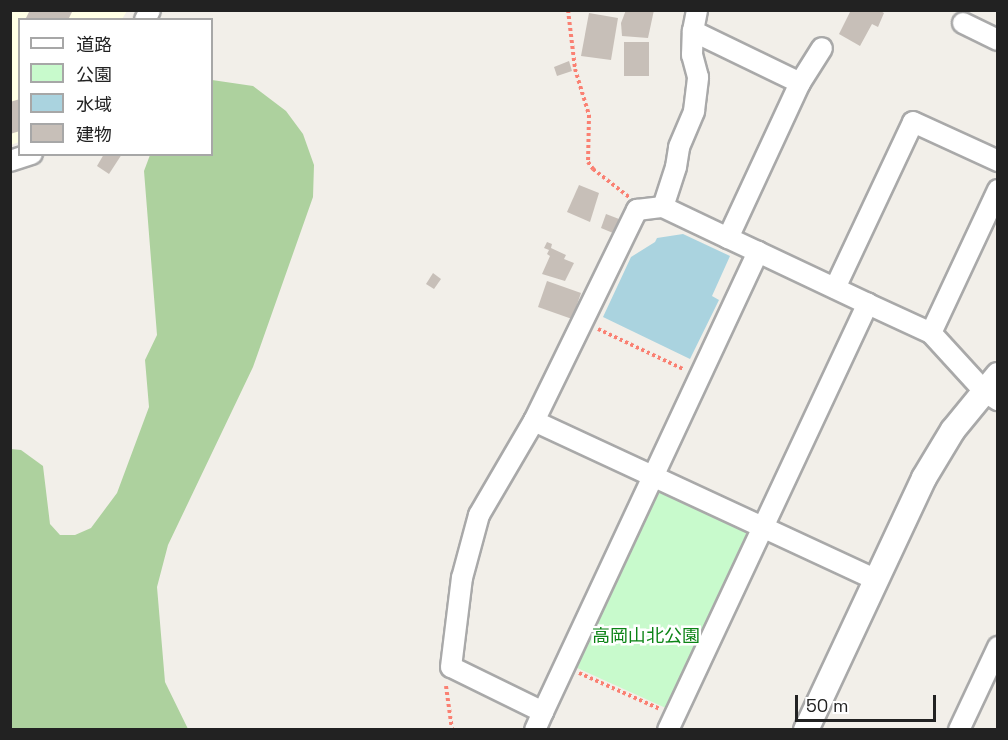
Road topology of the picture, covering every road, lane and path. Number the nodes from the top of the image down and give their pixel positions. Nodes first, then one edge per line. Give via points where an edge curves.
1 (568, 10) edge
2 (697, 10) edge
3 (963, 23) dead end
4 (693, 31) junction
5 (998, 40) edge
6 (822, 48) dead end
7 (800, 83) junction
8 (26, 156) edge
9 (10, 161) edge
10 (998, 162) edge
11 (995, 202) edge
12 (663, 207) junction
13 (637, 210) junction
14 (728, 238) junction
15 (758, 252) junction
16 (835, 288) junction
17 (868, 304) junction
18 (583, 322) junction
19 (931, 333) junction
20 (700, 376) junction
21 (993, 389) edge
22 (534, 421) junction
23 (654, 477) junction
24 (761, 527) junction
25 (877, 580) junction
26 (998, 647) edge
27 (565, 666) junction
28 (452, 667) junction
29 (539, 721) edge
30 (671, 722) edge
31 (452, 729) edge
32 (806, 729) edge
33 (959, 729) edge

1 - 13 path via 575,69 588,106 588,162 600,176 626,192
2 - 4 street
3 - 5 street
4 - 7 street
4 - 12 street via 692,55 698,77 694,111 678,147
6 - 7 street
7 - 14 street
8 - 9 street
10 - 16 street via 913,122
11 - 19 street
12 - 13 street
12 - 14 street
13 - 18 street
14 - 15 street
15 - 16 street
15 - 20 street
16 - 17 street
17 - 19 street
17 - 24 street
18 - 20 path
18 - 22 street
19 - 21 street
20 - 23 street
21 - 25 street via 937,453
22 - 23 street
22 - 28 street via 479,515 462,578
23 - 24 street
23 - 27 street
24 - 25 street
24 - 30 street
25 - 32 street
26 - 33 street
27 - 29 street
27 - 30 path
28 - 29 street
28 - 31 path via 446,684

